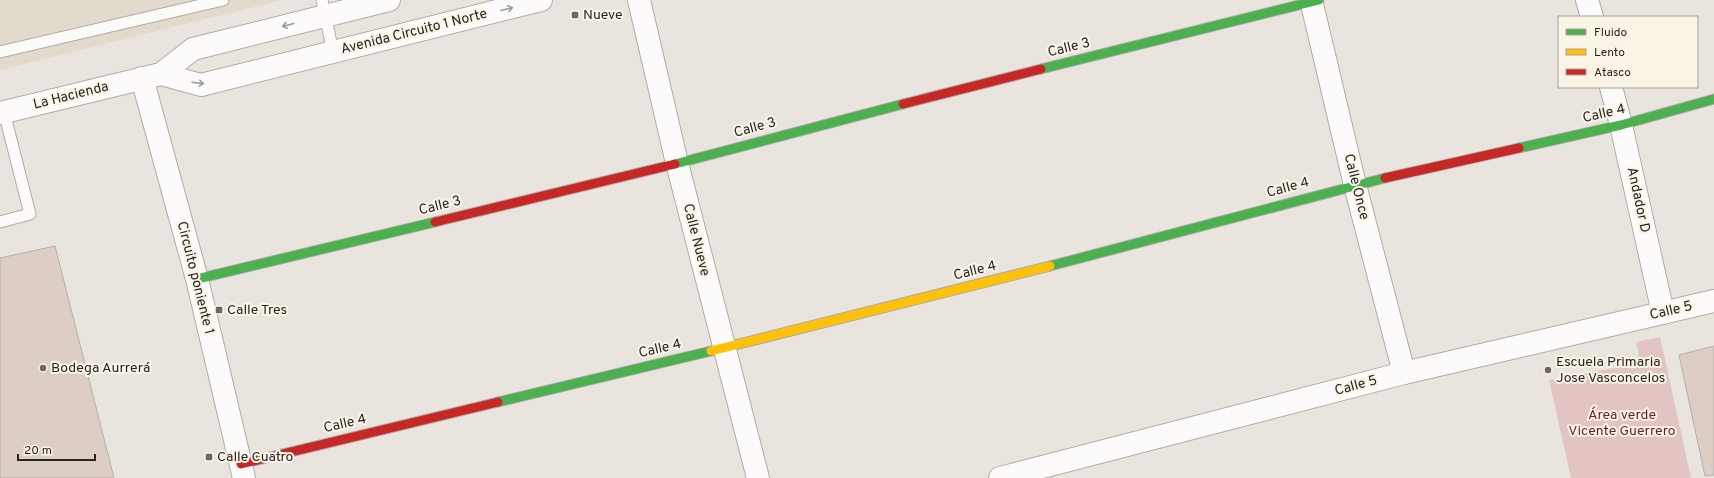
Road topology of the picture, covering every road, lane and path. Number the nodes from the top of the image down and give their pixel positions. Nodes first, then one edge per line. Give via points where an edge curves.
1 (223, 0) edge
2 (389, 0) edge
3 (541, 0) edge
4 (639, 0) edge
5 (1588, 0) edge
6 (1314, 1) edge
7 (324, 8) edge
8 (1592, 16) edge
9 (0, 52) edge
10 (333, 52) junction
11 (152, 76) junction
12 (1611, 88) edge
13 (1714, 99) edge
14 (2, 113) edge
15 (1621, 125) junction
16 (677, 163) junction
17 (1355, 185) junction
18 (0, 222) edge
19 (196, 279) junction
20 (1714, 301) edge
21 (1662, 314) junction
22 (724, 348) junction
23 (1404, 373) junction
24 (242, 471) edge
25 (758, 478) edge
26 (1000, 478) edge

1 - 9 lane
2 - 7 street
10 -> 3 street, Avenida Circuito 1 Norte
4 - 16 street, Calle Nueve
5 - 8 street
6 - 16 street, Calle 3 via 983,83
6 - 17 street, Calle Once
7 - 10 lane
7 -> 11 street via 194,49
11 -> 10 street, Avenida Circuito 1 Norte via 201,85
11 - 14 street, La Hacienda
11 - 19 street, Circuito poniente 1
12 - 15 street, Andador D
13 - 15 street, Calle 4
14 - 18 lane via 30,214
15 - 17 street, Calle 4
15 - 21 street, Andador D
16 - 19 street, Calle 3
16 - 22 street, Calle Nueve
17 - 22 street, Calle 4 via 1034,270
17 - 23 street, Calle Once
19 - 24 street, Circuito poniente 1
20 - 21 street, Calle 5
21 - 23 street, Calle 5
22 - 24 street, Calle 4
22 - 25 street, Calle Nueve
23 - 26 street, Calle 5

